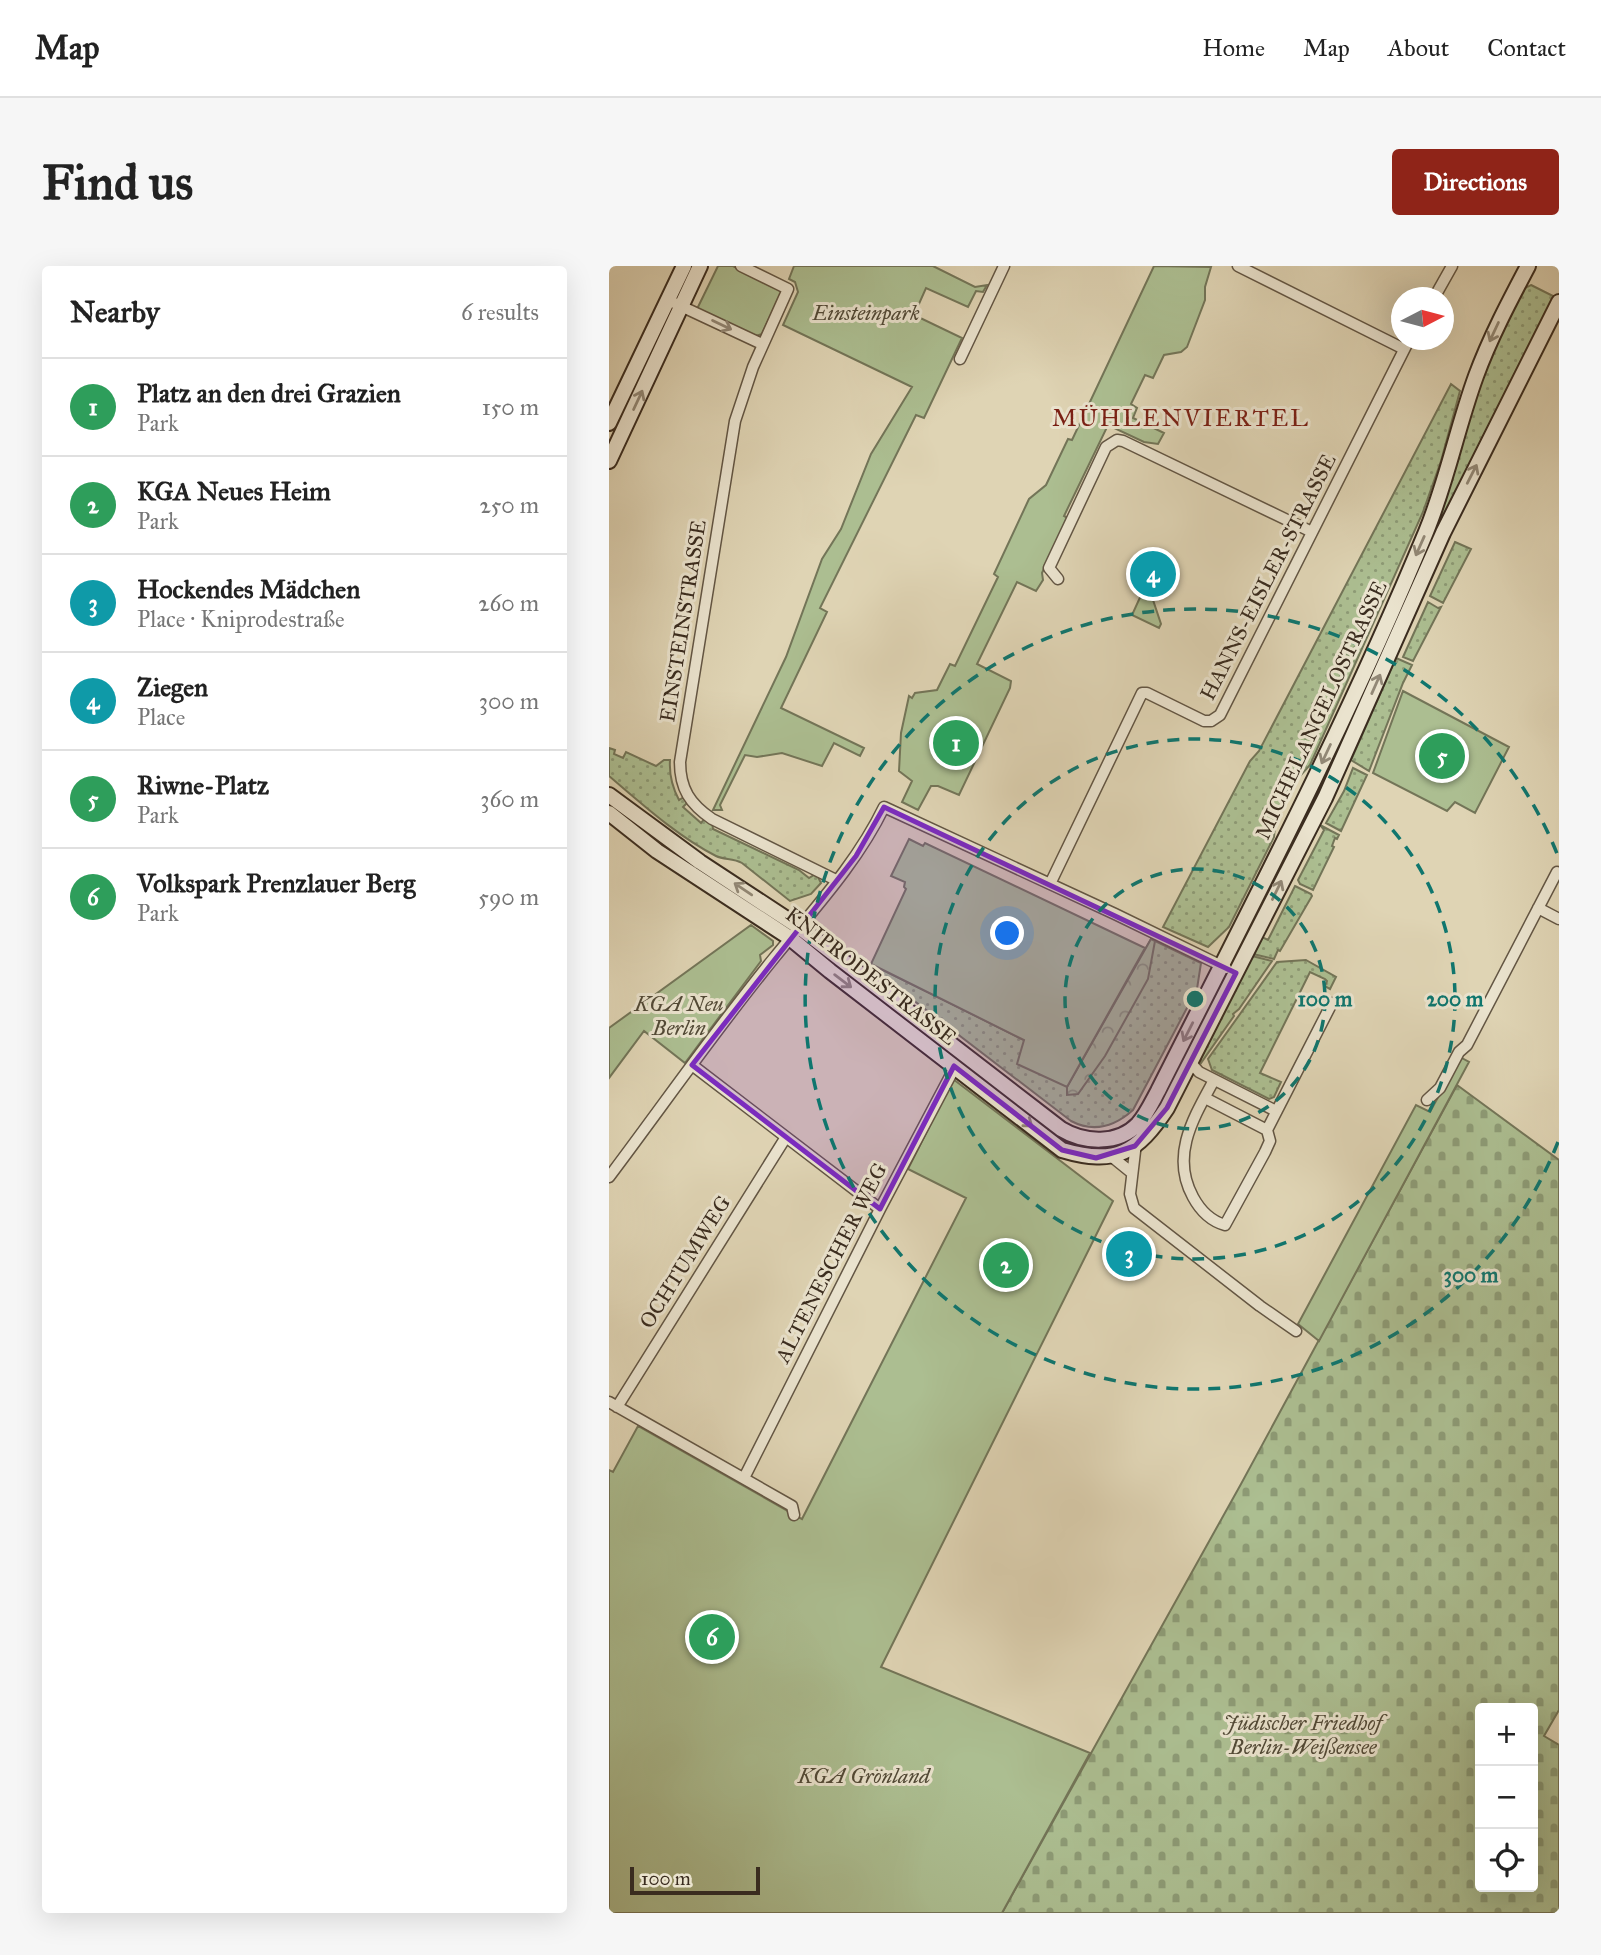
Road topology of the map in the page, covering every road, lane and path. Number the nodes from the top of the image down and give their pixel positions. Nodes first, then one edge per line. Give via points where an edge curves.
1 (684, 266) edge
2 (700, 266) edge
3 (741, 266) edge
4 (1004, 266) edge
5 (1238, 266) edge
6 (1452, 266) edge
7 (1523, 268) edge
8 (1440, 287) edge
9 (1559, 302) edge
10 (675, 303) junction
11 (1391, 337) edge
12 (762, 344) junction
13 (1404, 350) edge
14 (960, 359) dead end
15 (609, 423) edge
16 (609, 461) edge
17 (1312, 532) junction
18 (1058, 579) dead end
19 (609, 795) edge
20 (609, 813) edge
21 (1557, 872) dead end
22 (836, 880) junction
23 (1050, 884) junction
24 (1538, 908) junction
25 (1559, 919) edge
26 (795, 933) junction
27 (1221, 966) junction
28 (1236, 973) junction
29 (1332, 1003) dead end
30 (1191, 1063) junction
31 (692, 1066) junction
32 (955, 1067) junction
33 (1215, 1080) junction
34 (1205, 1098) junction
35 (1427, 1100) dead end
36 (1276, 1111) junction
37 (1137, 1125) junction
38 (1267, 1130) junction
39 (786, 1137) junction
40 (1135, 1146) junction
41 (1111, 1156) junction
42 (1132, 1172) junction
43 (609, 1177) edge
44 (880, 1209) junction
45 (1296, 1331) dead end
46 (613, 1404) edge
47 (744, 1478) junction
48 (794, 1515) dead end

1 - 10 main road
2 - 10 main road
3 - 12 street, EINSTEINSTRASSE via 788,289
4 - 14 street
5 - 11 street
6 - 8 street
7 -> 27 main road, MICHELANGELOSTRASSE via 1477,374 1426,533 1312,786
28 -> 9 main road, MICHELANGELOSTRASSE via 1329,790 1449,521
10 -> 12 street
10 - 15 main road
16 -> 10 main road
12 - 22 street, EINSTEINSTRASSE via 735,421 680,778 687,797 712,819
13 - 17 street, HANNS-EISLER-STRASSE
17 - 18 street via 1117,440 1106,447 1049,568
17 - 23 street, HANNS-EISLER-STRASSE via 1220,715 1204,721 1147,693 1139,697
26 -> 19 main road, KNIPRODESTRASSE
20 - 26 main road, KNIPRODESTRASSE via 657,851
21 - 24 street
22 - 23 street via 872,832 884,807
22 - 26 street
23 - 27 street
24 - 25 street
24 - 35 street via 1467,1045
26 - 31 street
26 -> 32 main road, KNIPRODESTRASSE via 829,971
26 - 37 main road, KNIPRODESTRASSE via 1061,1129 1076,1137 1109,1139
27 - 28 street
27 -> 37 main road, MICHELANGELOSTRASSE
28 - 30 main road, MICHELANGELOSTRASSE
29 - 36 street
30 - 33 street
30 - 40 main road, MICHELANGELOSTRASSE via 1167,1108
31 - 39 street
31 - 43 street
32 -> 41 main road, KNIPRODESTRASSE via 1062,1150 1082,1156
32 - 44 street, ALTENESCHER WEG
33 - 34 street
33 - 36 street
34 - 38 street
34 - 38 street via 1185,1139 1184,1177 1201,1209 1221,1224 1228,1222 1265,1152 1270,1141
36 - 38 street
37 - 40 street
39 - 44 street
39 - 46 street, OCHTUMWEG
40 - 41 main road, KNIPRODESTRASSE
40 - 42 street
41 - 42 street
42 - 45 street via 1133,1208
44 - 47 street, ALTENESCHER WEG
46 - 47 street
47 - 48 street via 792,1506

